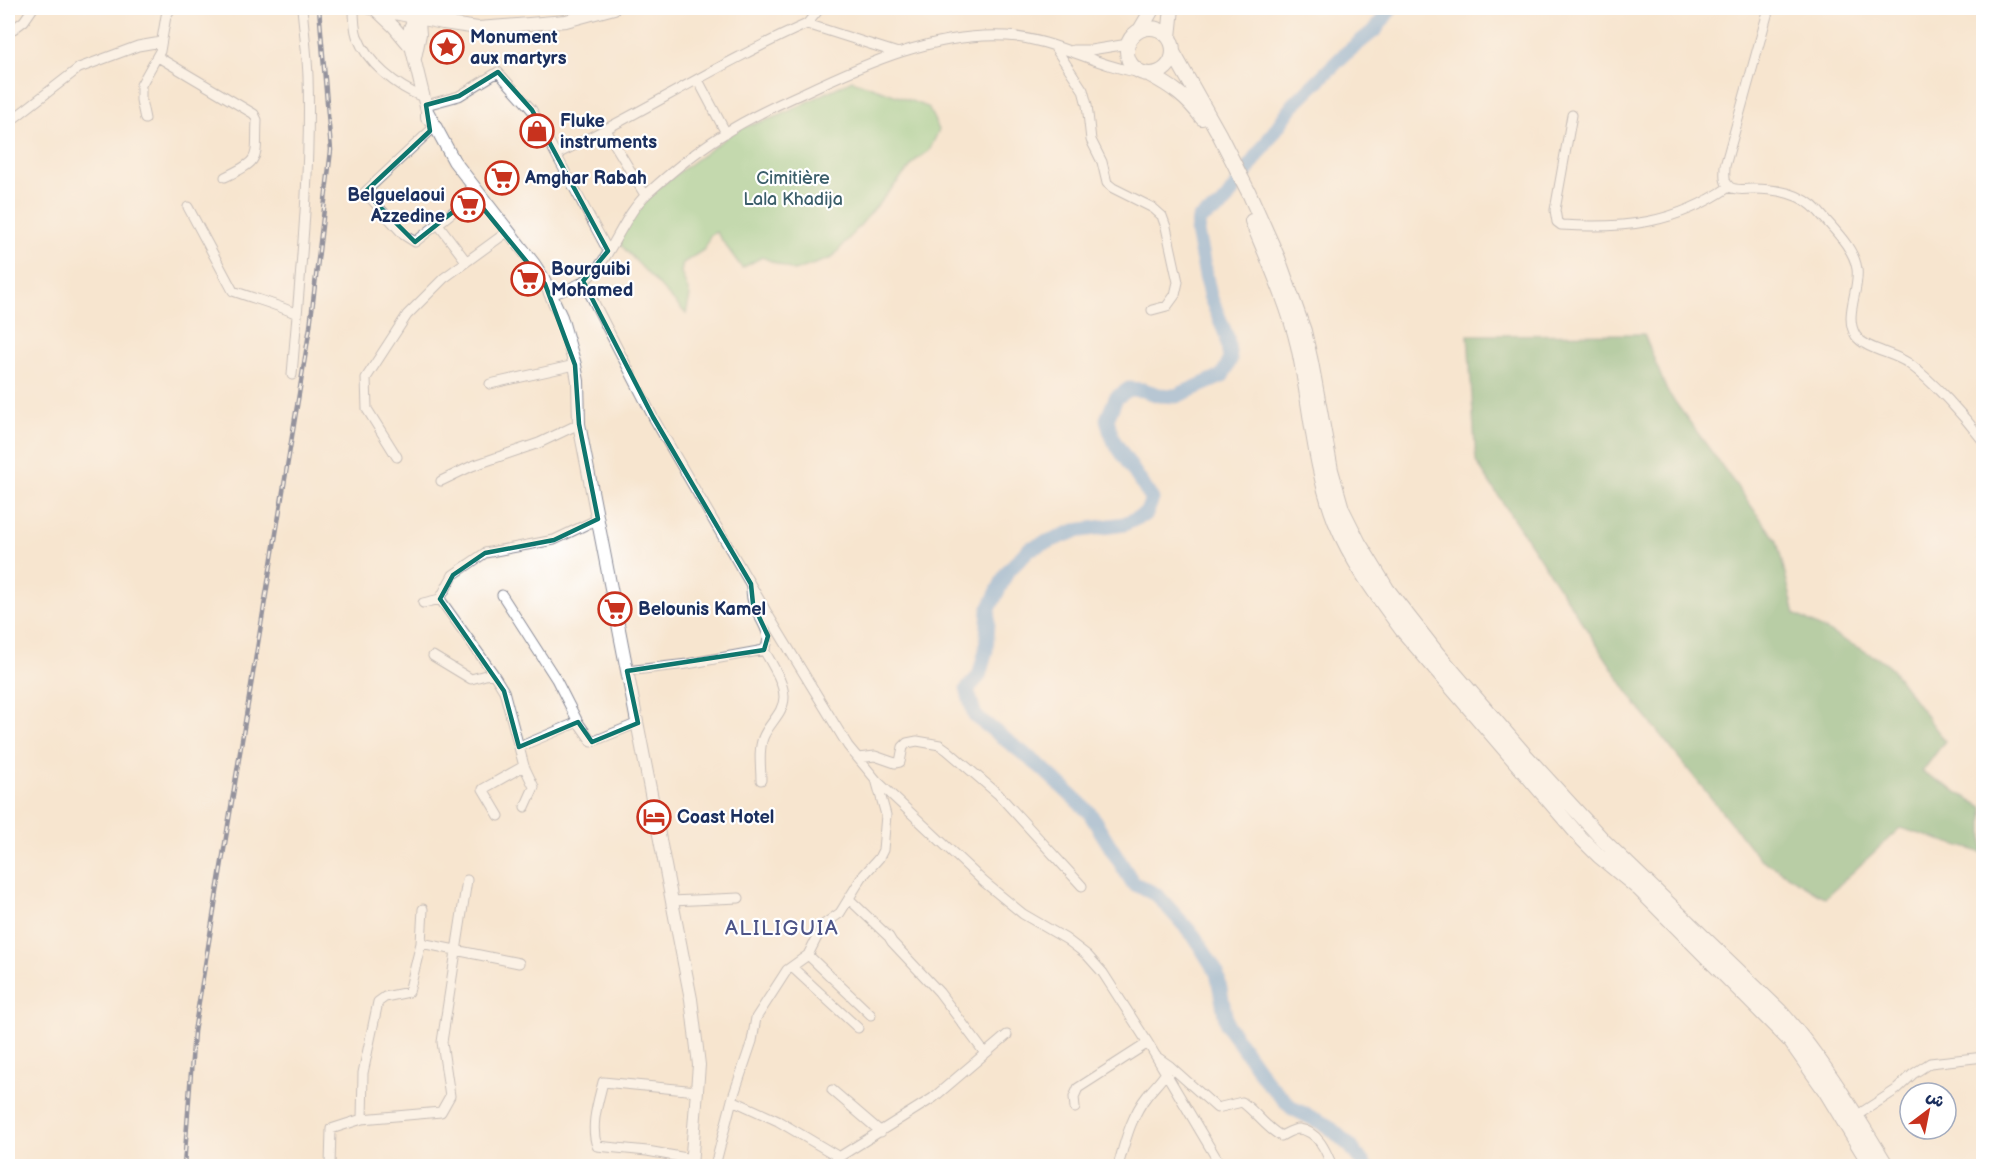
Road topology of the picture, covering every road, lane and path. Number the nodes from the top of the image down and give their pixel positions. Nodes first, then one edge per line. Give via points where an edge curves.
1 (33, 8) edge
2 (171, 8) edge
3 (302, 8) edge
4 (354, 8) edge
5 (372, 8) edge
6 (405, 8) edge
7 (614, 8) edge
8 (820, 8) edge
9 (1153, 8) edge
10 (1172, 8) edge
11 (1769, 8) edge
12 (417, 15) junction
13 (448, 16) edge
14 (807, 24) junction
15 (1140, 30) junction
16 (8, 33) edge
17 (420, 34) junction
18 (1169, 37) junction
19 (161, 42) junction
20 (1128, 44) junction
21 (1054, 46) junction
22 (1067, 50) junction
23 (413, 53) junction
24 (898, 53) junction
25 (1174, 54) junction
26 (158, 57) junction
27 (1146, 74) junction
28 (699, 80) junction
29 (425, 104) junction
30 (1572, 115) dead end
31 (145, 119) dead end
32 (8, 123) edge
33 (431, 130) junction
34 (606, 130) junction
35 (726, 132) junction
36 (557, 154) junction
37 (1235, 173) junction
38 (225, 177) dead end
39 (1729, 187) junction
40 (645, 195) junction
41 (1245, 195) junction
42 (473, 196) junction
43 (188, 207) dead end
44 (438, 224) junction
45 (502, 235) junction
46 (608, 251) junction
47 (466, 261) junction
48 (583, 281) junction
49 (548, 290) junction
50 (1152, 310) dead end
51 (297, 314) junction
52 (575, 365) junction
53 (292, 375) dead end
54 (490, 384) dead end
55 (579, 424) junction
56 (1983, 442) edge
57 (397, 457) dead end
58 (441, 481) dead end
59 (598, 519) junction
60 (751, 584) junction
61 (502, 595) dead end
62 (440, 599) junction
63 (423, 603) dead end
64 (764, 650) junction
65 (433, 656) dead end
66 (627, 671) junction
67 (493, 673) junction
68 (578, 722) junction
69 (638, 723) junction
70 (519, 747) junction
71 (858, 758) junction
72 (524, 766) junction
73 (762, 780) dead end
74 (877, 781) junction
75 (525, 807) dead end
76 (500, 816) dead end
77 (467, 880) dead end
78 (1082, 886) dead end
79 (739, 898) dead end
80 (849, 899) junction
81 (671, 901) junction
82 (423, 909) dead end
83 (421, 943) junction
84 (456, 951) junction
85 (808, 955) junction
86 (519, 963) dead end
87 (793, 968) junction
88 (871, 1015) dead end
89 (858, 1028) dead end
90 (1008, 1035) dead end
91 (1148, 1043) junction
92 (984, 1052) junction
93 (1156, 1057) junction
94 (1983, 1057) edge
95 (1165, 1074) junction
96 (832, 1090) dead end
97 (697, 1091) junction
98 (732, 1100) junction
99 (1075, 1108) dead end
100 (1856, 1116) junction
101 (362, 1119) junction
102 (880, 1132) junction
103 (839, 1157) junction
104 (692, 1163) edge
105 (330, 1167) edge
106 (715, 1167) edge
107 (828, 1167) edge
108 (1118, 1167) edge
109 (1221, 1167) edge
110 (1332, 1167) edge
111 (1871, 1167) edge
112 (1887, 1167) edge

1 - 16 street
2 - 19 street
3 - 51 street via 308,131
4 - 29 street via 358,39 371,58
5 - 12 main road
5 - 23 main road via 394,27
6 - 12 main road
7 - 13 main road via 566,21 520,26 489,26
8 - 14 street
9 - 15 highway
10 - 18 highway
11 - 39 street via 1725,166
12 - 13 main road
12 - 17 main road
12 - 23 main road via 409,33
13 - 17 main road
14 - 24 street
14 - 28 street
15 - 18 highway via 1156,28
15 - 20 highway
17 - 23 main road
18 - 25 highway
19 - 26 street
19 - 32 street via 138,45 79,68
20 - 22 street
20 - 27 highway via 1131,65
21 - 22 street
21 - 24 street via 1032,39 982,37
21 - 50 street via 1083,90 1091,140 1107,183 1153,208 1164,221 1178,289 1167,306
22 - 27 street
23 - 29 main road
24 - 35 street via 843,74
25 - 27 highway via 1168,67 1157,74
25 - 37 highway via 1210,117
26 - 31 street via 141,85
26 - 38 street via 254,114 255,159
27 - 37 highway via 1176,90 1196,108
28 - 34 street
28 - 35 street
29 - 33 main road
29 - 36 street via 459,96 498,72 532,110
29 - 49 main road via 454,161 534,264
30 - 39 street via 1555,210 1561,225 1624,225 1661,220 1710,200
33 - 42 main road via 446,160
33 - 44 street via 365,192 415,242
34 - 36 street
34 - 40 street
35 - 40 street
36 - 46 street
37 - 41 highway
39 - 56 street via 1790,193 1815,208 1857,266 1851,315 1856,336 1917,370
40 - 46 street
41 - 100 highway via 1278,258 1301,322 1342,509 1387,590 1467,688 1604,840 1800,1033
41 - 111 highway via 1294,333 1317,465 1326,495 1343,539 1367,581 1402,630 1580,837 1639,889 1790,1041
42 - 44 street
42 - 45 main road
43 - 51 street via 233,291
44 - 47 street
45 - 47 street
45 - 49 main road
46 - 48 street
47 - 57 street via 406,315 366,378 367,408
48 - 49 street
48 - 60 street via 653,417
49 - 52 main road
51 - 53 street
52 - 54 street
52 - 55 main road
55 - 58 street
55 - 59 main road
59 - 62 street via 554,540 485,553 453,575
59 - 66 main road
60 - 64 street via 753,604 768,636
60 - 71 street
61 - 68 street via 556,679
62 - 63 street
62 - 67 street
64 - 66 street
64 - 73 street via 784,699 763,738
65 - 67 street via 471,679
66 - 69 main road
67 - 70 street via 504,691
68 - 69 street via 592,742
68 - 70 street
69 - 81 main road
70 - 72 street
71 - 74 street
71 - 78 street via 875,756 895,763 900,762 907,743 940,745 998,794
72 - 75 street via 534,787
72 - 76 street via 483,789
74 - 80 street via 886,815 882,850
74 - 91 street via 984,882 1023,914 1087,956 1103,973
77 - 84 street
79 - 81 street
80 - 85 street via 840,913 823,925
80 - 92 street via 890,937 939,992
81 - 97 main road via 692,999 699,1065
82 - 83 street
83 - 84 street
83 - 101 street via 409,992 378,1002 363,1073
84 - 86 street
84 - 101 street via 442,1041 450,1096 441,1112
85 - 87 street
85 - 88 street
87 - 89 street
87 - 98 street via 756,1018
90 - 92 street
91 - 93 street
91 - 99 street via 1078,1088
92 - 102 street via 933,1098
93 - 95 street
93 - 110 street via 1217,1108 1242,1102 1281,1136 1297,1129 1310,1132 1322,1144
94 - 100 street via 1930,1063
95 - 108 street via 1146,1097 1128,1130
95 - 109 street
96 - 102 street
97 - 104 main road
97 - 104 street via 603,1082 595,1117 597,1146 647,1151
98 - 103 street via 778,1121
98 - 106 street
100 - 112 highway
101 - 105 street via 330,1129
102 - 103 street
103 - 107 street

